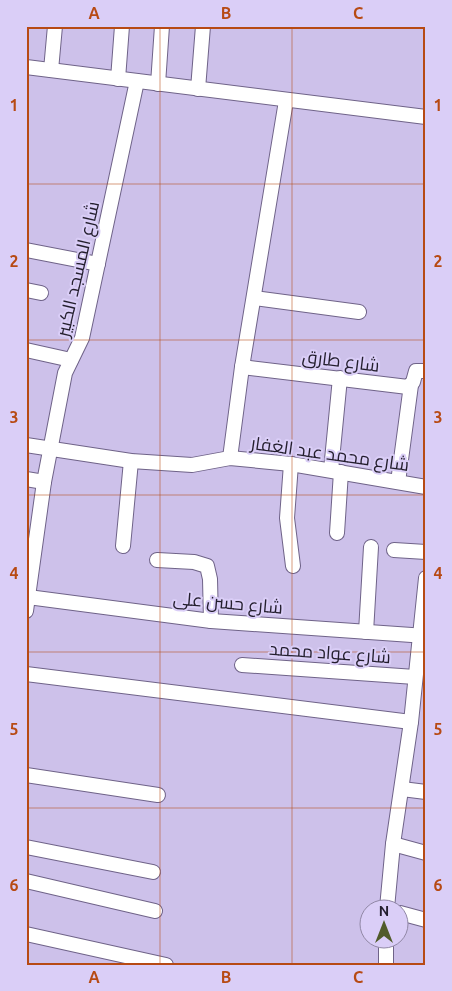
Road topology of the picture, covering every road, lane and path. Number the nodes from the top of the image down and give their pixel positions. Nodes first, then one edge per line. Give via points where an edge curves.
1 (55, 26) edge
2 (122, 26) edge
3 (162, 26) edge
4 (203, 26) edge
5 (26, 67) edge
6 (52, 70) junction
7 (118, 79) junction
8 (137, 81) junction
9 (158, 84) junction
10 (198, 89) junction
11 (286, 101) junction
12 (426, 117) edge
13 (26, 250) edge
14 (98, 264) junction
15 (26, 290) edge
16 (41, 293) dead end
17 (254, 298) junction
18 (359, 312) dead end
19 (26, 350) edge
20 (71, 360) junction
21 (242, 367) junction
22 (426, 371) edge
23 (340, 378) junction
24 (411, 385) junction
25 (26, 445) edge
26 (51, 450) junction
27 (230, 458) junction
28 (131, 461) junction
29 (290, 464) junction
30 (336, 471) junction
31 (26, 479) edge
32 (44, 482) junction
33 (398, 482) junction
34 (426, 487) edge
35 (337, 534) dead end
36 (123, 546) dead end
37 (371, 547) dead end
38 (31, 548) edge
39 (394, 550) dead end
40 (426, 552) edge
41 (157, 560) dead end
42 (293, 566) dead end
43 (426, 578) edge
44 (27, 604) edge
45 (210, 621) junction
46 (366, 632) junction
47 (423, 636) edge
48 (242, 665) dead end
49 (26, 674) edge
50 (415, 677) junction
51 (411, 722) junction
52 (26, 775) edge
53 (402, 789) junction
54 (426, 792) edge
55 (158, 795) dead end
56 (393, 844) junction
57 (26, 847) edge
58 (426, 853) edge
59 (152, 872) dead end
60 (26, 881) edge
61 (388, 898) edge
62 (155, 911) dead end
63 (410, 916) edge
64 (426, 920) edge
65 (26, 934) edge
66 (386, 948) edge
67 (166, 965) edge
68 (386, 965) edge

1 - 6 street
2 - 7 street
3 - 9 street
4 - 10 street
5 - 6 street
6 - 7 street
7 - 8 street
8 - 9 street
8 - 14 street, شارع المسجد الكبير
9 - 10 street
10 - 11 street
11 - 12 street
11 - 17 street
13 - 14 street
14 - 20 street, شارع المسجد الكبير via 82,338
15 - 16 street
17 - 18 street
17 - 21 street
19 - 20 street
20 - 26 street, شارع المسجد الكبير via 65,373
21 - 23 street, شارع طارق
21 - 27 street
22 - 24 street via 416,371
23 - 24 street, شارع طارق
23 - 30 street
24 - 33 street
25 - 26 street, شارع محمد عبد الغفار
26 - 28 street, شارع محمد عبد الغفار
26 - 32 street, شارع المسجد الكبير
27 - 28 street, شارع محمد عبد الغفار via 192,465
27 - 29 street, شارع محمد عبد الغفار
28 - 36 street
29 - 30 street, شارع محمد عبد الغفار
29 - 42 street via 288,518
30 - 33 street, شارع محمد عبد الغفار
30 - 35 street
31 - 32 street
32 - 38 street, شارع المسجد الكبير
33 - 34 street, شارع محمد عبد الغفار
37 - 46 street
38 - 44 street, شارع المسجد الكبير
39 - 40 street
41 - 45 street via 207,566
43 - 47 street
44 - 45 street, شارع حسن على
45 - 46 street, شارع حسن على
46 - 47 street, شارع حسن على
47 - 50 street
48 - 50 street, شارع عواد محمد
49 - 51 street
50 - 51 street
51 - 53 street
52 - 55 street
53 - 54 street
53 - 56 street
56 - 58 street
56 - 61 street
57 - 59 street
60 - 62 street
63 - 64 street
65 - 67 street
66 - 68 street

